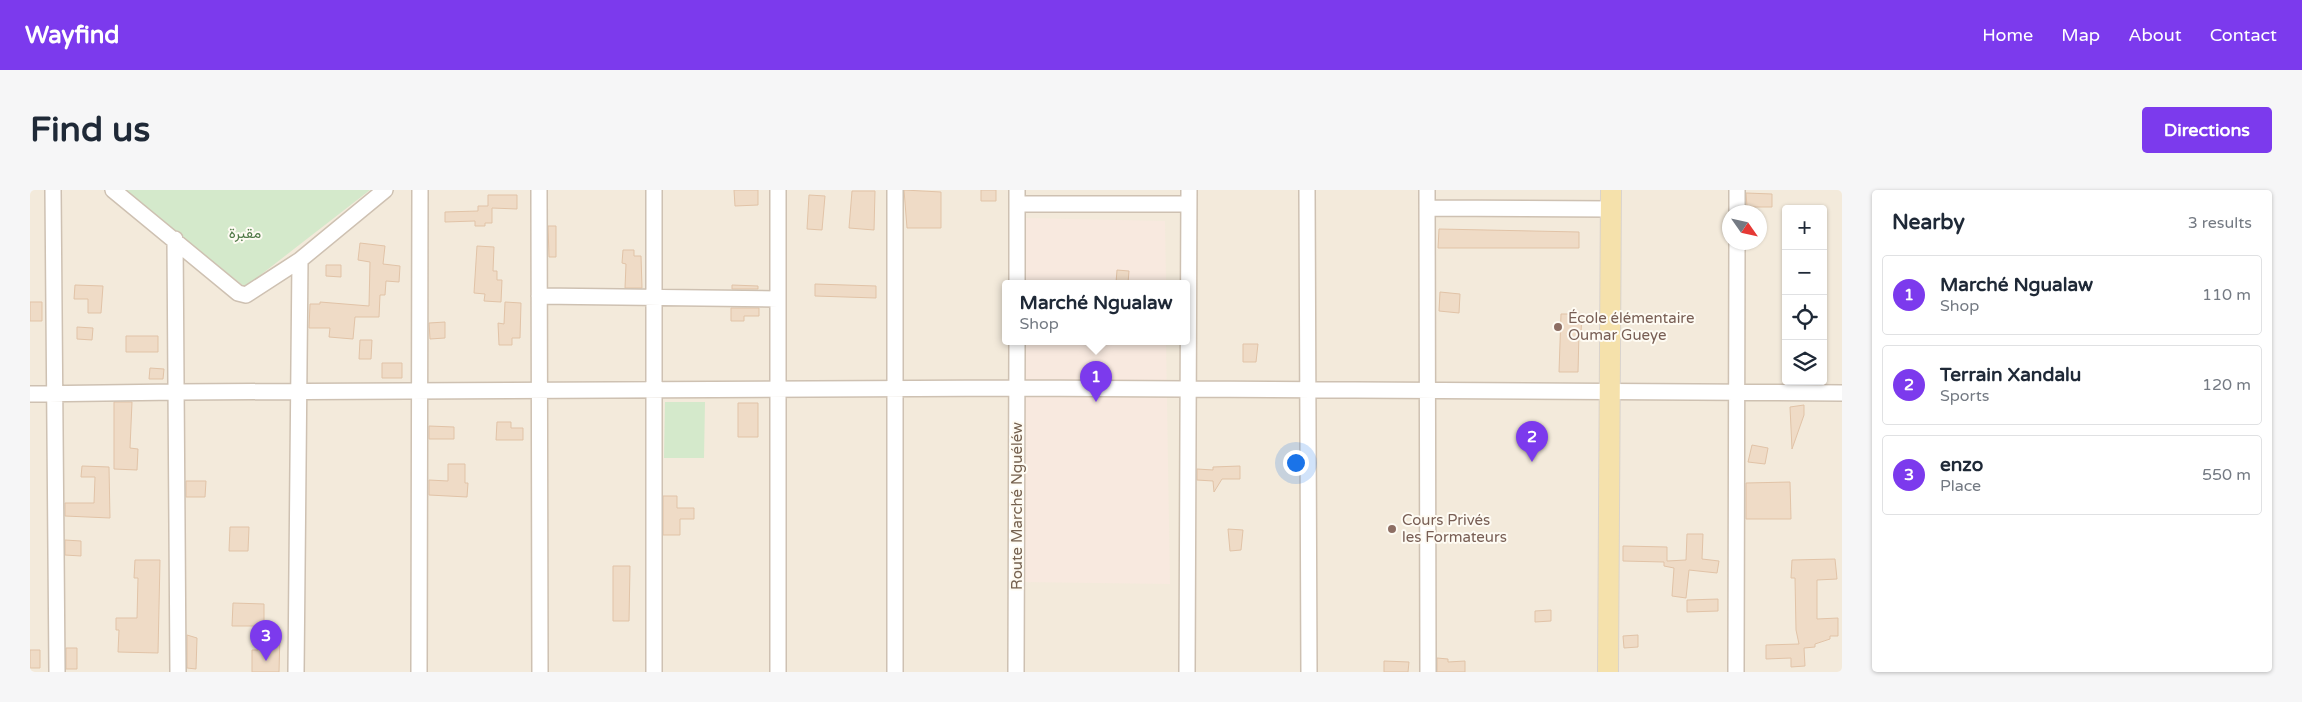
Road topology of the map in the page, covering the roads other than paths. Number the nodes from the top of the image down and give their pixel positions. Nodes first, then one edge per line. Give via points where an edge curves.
1 (53, 190) edge
2 (113, 190) edge
3 (386, 190) edge
4 (420, 190) edge
5 (539, 190) edge
6 (654, 190) edge
7 (778, 190) edge
8 (895, 190) edge
9 (1307, 190) edge
10 (1427, 190) edge
11 (1737, 190) edge
12 (1017, 197) edge
13 (1189, 197) edge
14 (1611, 200) edge
15 (1737, 205) edge
16 (1427, 208) junction
17 (175, 239) junction
18 (1736, 250) edge
19 (300, 260) junction
20 (1017, 280) edge
21 (1189, 280) edge
22 (539, 296) junction
23 (654, 298) junction
24 (778, 299) junction
25 (1017, 345) edge
26 (1188, 345) edge
27 (895, 388) junction
28 (1017, 388) junction
29 (778, 389) junction
30 (1188, 389) junction
31 (1307, 389) junction
32 (655, 390) junction
33 (1428, 390) junction
34 (299, 391) junction
35 (539, 391) junction
36 (1610, 391) junction
37 (177, 392) junction
38 (419, 392) junction
39 (1736, 392) junction
40 (1842, 393) edge
41 (30, 394) edge
42 (56, 394) junction
43 (57, 672) edge
44 (178, 672) edge
45 (296, 672) edge
46 (419, 672) edge
47 (540, 672) edge
48 (654, 672) edge
49 (778, 672) edge
50 (895, 672) edge
51 (1016, 672) edge
52 (1187, 672) edge
53 (1309, 672) edge
54 (1428, 672) edge
55 (1608, 672) edge
56 (1736, 672) edge

1 - 42 street
2 - 17 street
3 - 19 street
4 - 38 street
5 - 22 street
6 - 23 street
7 - 24 street
8 - 27 street
9 - 31 street
10 - 16 street
11 - 15 street
12 - 13 street
12 - 20 street
13 - 21 street
14 - 16 street
14 - 36 main road
16 - 33 street
17 - 19 street via 238,293 246,295
17 - 37 street
18 - 39 street
19 - 34 street
22 - 23 street
22 - 35 street
23 - 24 street
23 - 32 street
24 - 29 street
25 - 28 street, Route Marché Nguéléw
26 - 30 street
27 - 28 street
27 - 29 street
27 - 50 street
28 - 30 street
28 - 51 street, Route Marché Nguéléw
29 - 32 street
29 - 49 street
30 - 31 street
30 - 52 street
31 - 33 street
31 - 53 street
32 - 35 street
32 - 48 street
33 - 36 street
33 - 54 street
34 - 37 street
34 - 38 street
34 - 45 street
35 - 38 street
35 - 47 street
36 - 39 street
36 - 55 main road
37 - 42 street
37 - 44 street
38 - 46 street
39 - 40 street
39 - 56 street
41 - 42 street
42 - 43 street

